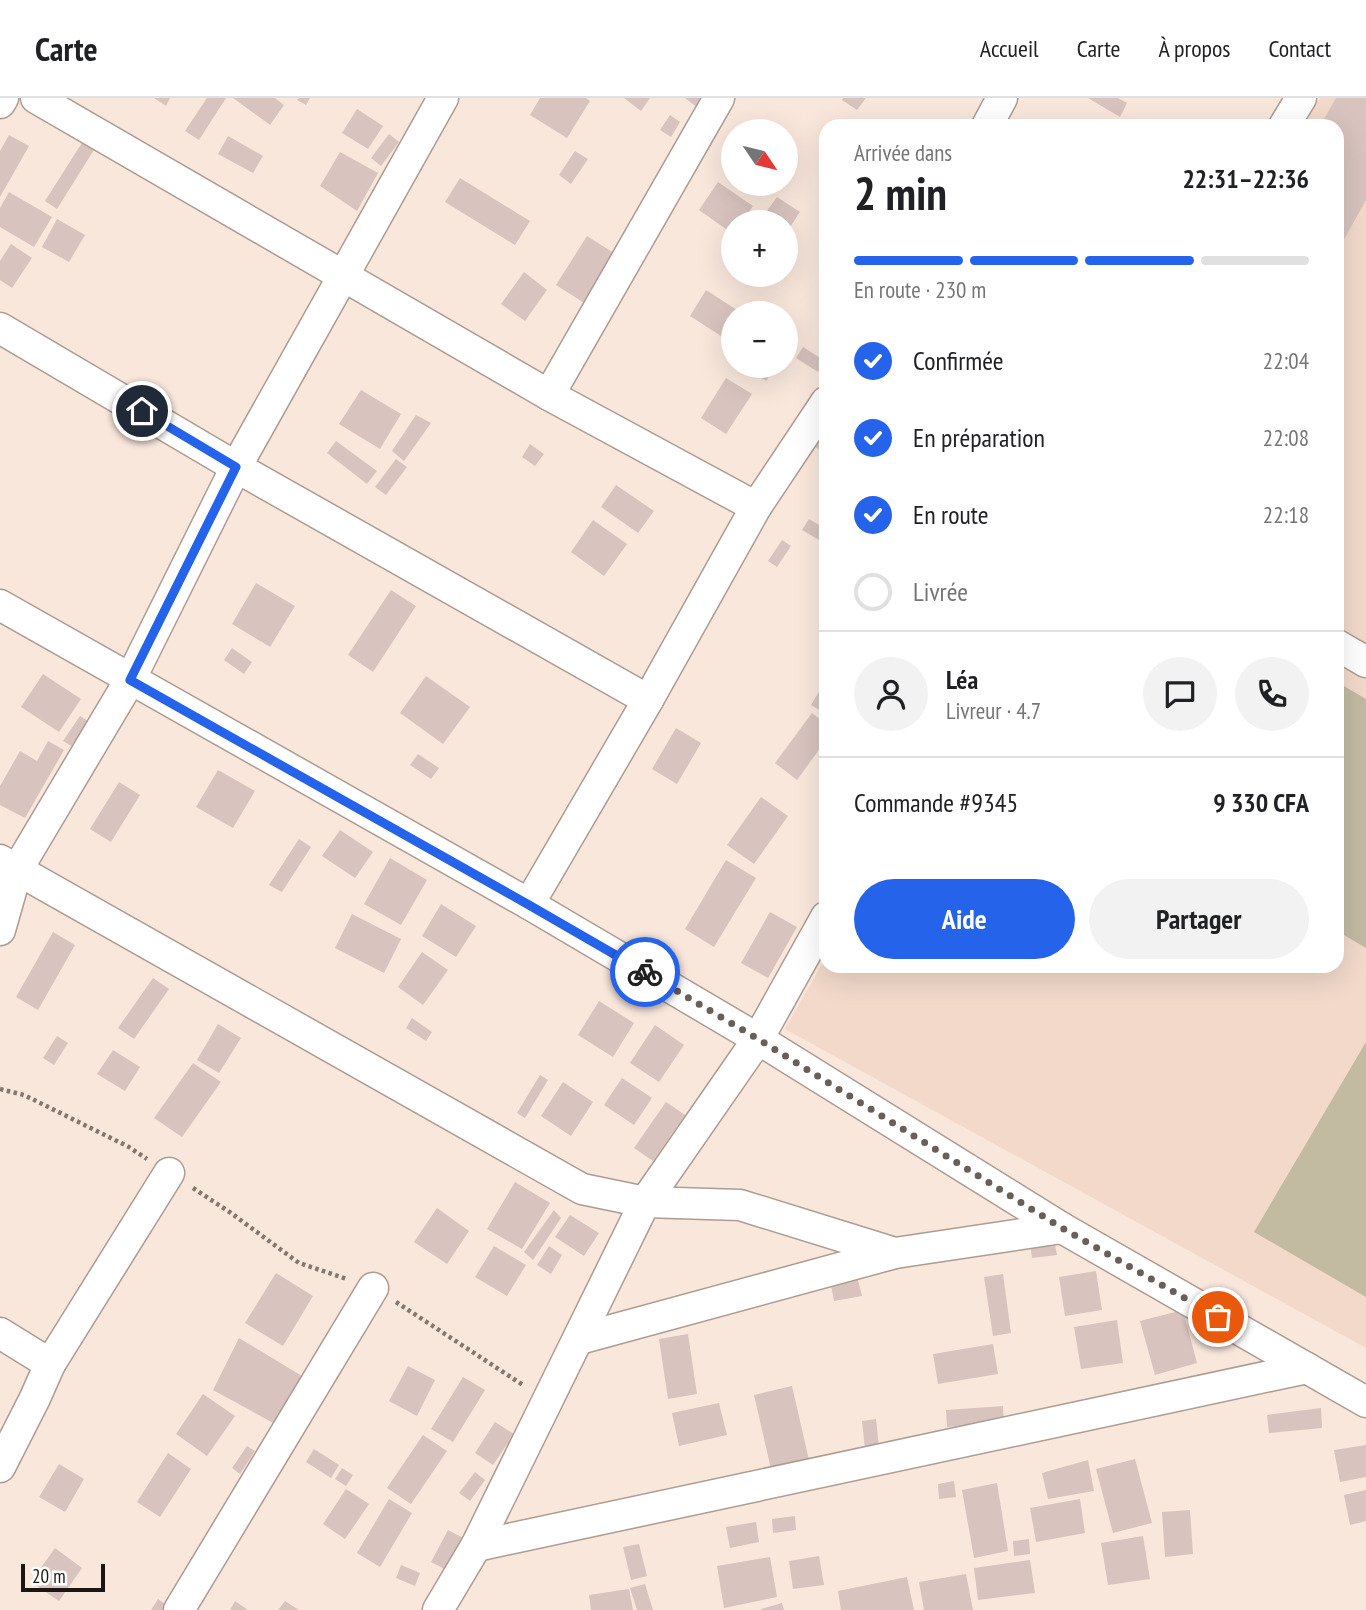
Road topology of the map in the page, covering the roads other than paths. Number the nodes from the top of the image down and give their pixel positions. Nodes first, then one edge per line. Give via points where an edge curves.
1 (3, 98) edge
2 (36, 98) edge
3 (443, 98) edge
4 (719, 98) edge
5 (1002, 98) edge
6 (1301, 98) edge
7 (0, 103) edge
8 (990, 119) edge
9 (1288, 119) edge
10 (344, 278) junction
11 (0, 328) edge
12 (549, 395) junction
13 (819, 412) edge
14 (236, 467) junction
15 (756, 507) junction
16 (0, 605) edge
17 (1344, 649) edge
18 (1366, 662) edge
19 (130, 680) junction
20 (648, 700) junction
21 (9, 865) edge
22 (529, 905) junction
23 (0, 930) edge
24 (819, 930) edge
25 (758, 1039) junction
26 (169, 1173) road end
27 (645, 1202) junction
28 (1062, 1228) junction
29 (895, 1252) junction
30 (373, 1288) road end
31 (0, 1333) edge
32 (579, 1339) junction
33 (50, 1364) junction
34 (1307, 1368) junction
35 (1366, 1402) edge
36 (0, 1467) edge
37 (476, 1546) junction
38 (179, 1610) edge
39 (438, 1610) edge

1 - 7 street
2 - 10 street
3 - 10 street
4 - 12 street
5 - 8 street
6 - 9 street
10 - 12 street
10 - 14 street
11 - 14 street
12 - 15 street
13 - 15 street
14 - 19 street
14 - 20 street
15 - 20 street
16 - 19 street
17 - 18 street
19 - 21 street
19 - 22 street
20 - 22 street
21 - 23 street
21 - 27 street via 582,1189
22 - 25 street
24 - 25 street
25 - 27 street
25 - 28 street
26 - 33 street
27 - 29 street via 740,1205
27 - 32 street
28 - 29 street
28 - 34 street
29 - 32 street
30 - 38 street
31 - 33 street
32 - 37 street
33 - 36 street
34 - 35 street
34 - 37 street
37 - 39 street

